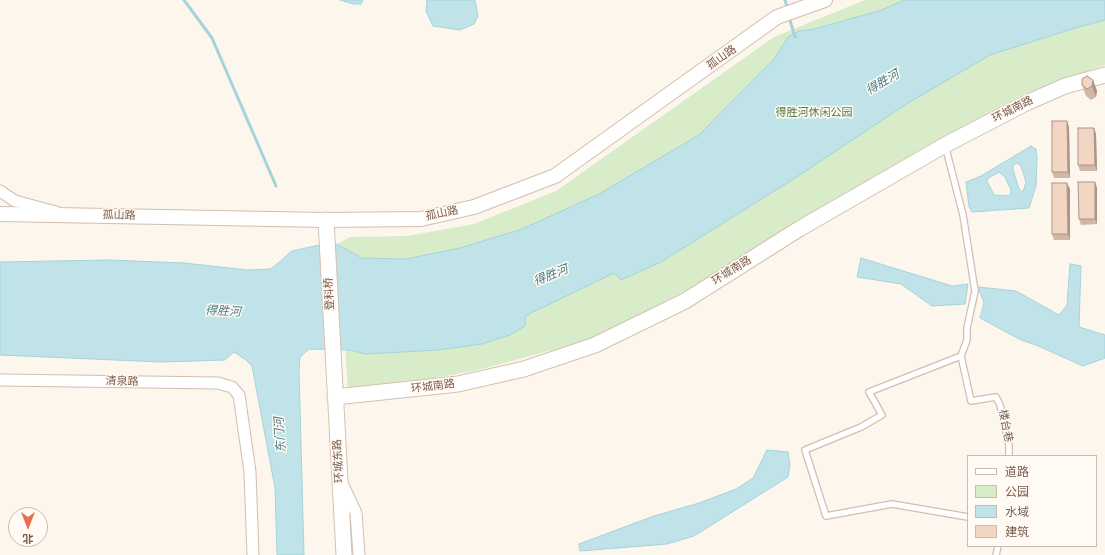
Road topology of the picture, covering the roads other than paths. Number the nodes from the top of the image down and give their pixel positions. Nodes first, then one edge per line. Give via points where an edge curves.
1 (825, 0) edge
2 (807, 3) edge
3 (1105, 74) edge
4 (945, 145) junction
5 (0, 191) edge
6 (0, 209) edge
7 (0, 214) edge
8 (22, 215) junction
9 (64, 215) junction
10 (326, 220) junction
11 (961, 356) junction
12 (334, 368) joint
13 (0, 380) edge
14 (335, 398) junction
15 (1009, 455) edge
16 (340, 479) junction
17 (967, 517) edge
18 (253, 555) edge
19 (344, 555) edge
20 (359, 555) edge

1 - 2 street, 孤山路
2 - 10 street, 孤山路 via 777,17 555,176 474,207 421,219
3 - 4 main road, 环城南路 via 1065,86 1024,104
4 - 11 lane via 963,215 975,291 967,340
4 - 14 main road, 环城南路 via 799,229 684,301 595,345 524,368 458,384
5 - 9 street via 15,201
6 - 8 street
7 - 8 street, 孤山路
8 - 9 street, 孤山路
9 - 10 street, 孤山路
10 - 12 main road, 登科桥
11 - 15 lane, 楼台巷 via 971,401 996,397 1000,405
11 - 17 lane via 869,392 882,415 861,427 805,450 826,516 892,504
12 - 14 main road, 环城东路
13 - 18 street, 清泉路 via 218,383 232,386 239,395 250,472
14 - 16 main road, 环城东路
16 - 19 main road, 环城东路
16 - 20 street via 356,514

